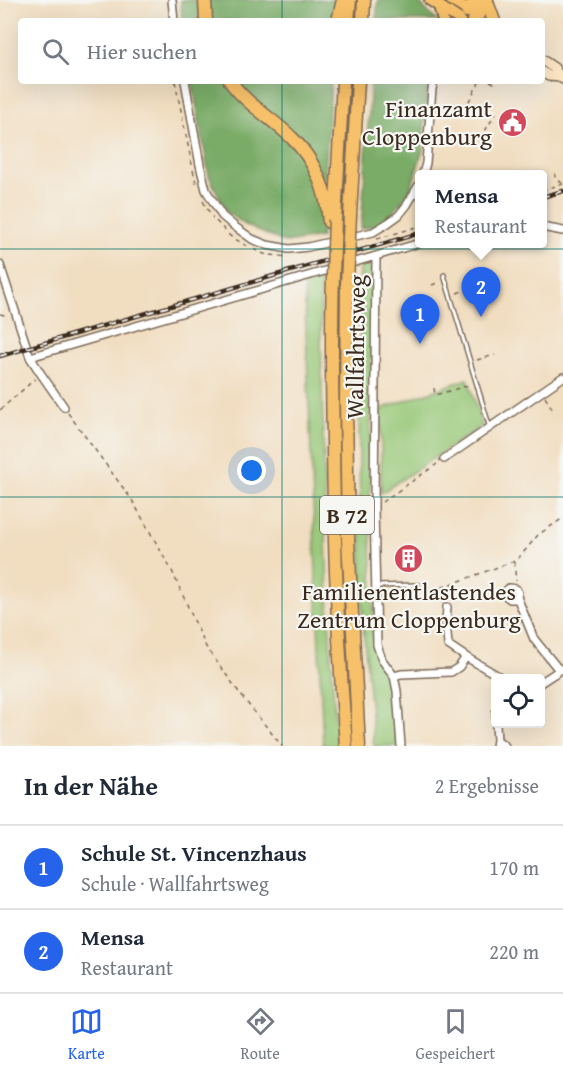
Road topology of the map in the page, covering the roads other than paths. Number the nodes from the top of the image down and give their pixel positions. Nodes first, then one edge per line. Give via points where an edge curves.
1 (172, 0) edge
2 (205, 0) edge
3 (343, 0) edge
4 (350, 0) edge
5 (364, 0) edge
6 (451, 0) edge
7 (483, 1) edge
8 (434, 3) edge
9 (174, 18) edge
10 (206, 18) edge
11 (339, 18) edge
12 (348, 18) edge
13 (363, 18) edge
14 (442, 18) edge
15 (467, 18) edge
16 (468, 18) edge
17 (470, 18) edge
18 (492, 18) edge
19 (545, 62) edge
20 (545, 74) edge
21 (562, 76) edge
22 (186, 84) edge
23 (233, 84) edge
24 (343, 84) edge
25 (358, 84) edge
26 (433, 84) edge
27 (424, 170) edge
28 (415, 191) edge
29 (332, 221) junction
30 (547, 228) edge
31 (563, 231) edge
32 (415, 244) edge
33 (376, 256) junction
34 (0, 264) edge
35 (444, 275) dead end
36 (30, 357) junction
37 (563, 377) edge
38 (64, 407) road end
39 (490, 427) junction
40 (444, 459) road end
41 (418, 585) road end
42 (376, 586) junction
43 (514, 588) road end
44 (447, 608) road end
45 (466, 657) junction
46 (561, 669) edge
47 (495, 674) edge
48 (394, 676) junction
49 (545, 680) edge
50 (496, 728) edge
51 (497, 743) edge
52 (346, 746) edge
53 (359, 746) edge
54 (401, 746) edge
55 (505, 746) edge

1 - 9 street
2 - 10 highway
3 - 11 highway
4 - 12 highway
5 - 13 highway
6 - 16 main road
7 - 17 highway
7 - 18 highway
8 - 14 main road
8 - 15 main road
19 - 21 street
20 - 21 street
22 - 28 street via 206,190 222,216 252,239 289,249 373,232 399,215
23 - 29 highway, B 72 via 306,154 326,197
24 - 29 highway, B 72
25 - 53 highway, B 72, bridge via 347,284 346,401 348,539
26 - 27 street
29 - 52 highway, B 72, bridge via 334,538
30 - 31 street
32 - 33 street
33 - 36 street, Wallfahrtsweg
33 - 42 street, Wallfahrtsweg
34 - 36 street
35 - 39 lane
36 - 38 street
37 - 39 street
39 - 40 street
41 - 42 lane
42 - 48 street, Wallfahrtsweg via 377,645
43 - 46 street via 534,639
44 - 45 street via 448,645
45 - 47 street
45 - 48 street via 451,672
46 - 49 street
48 - 54 street, Wallfahrtsweg
50 - 51 street
51 - 55 street

